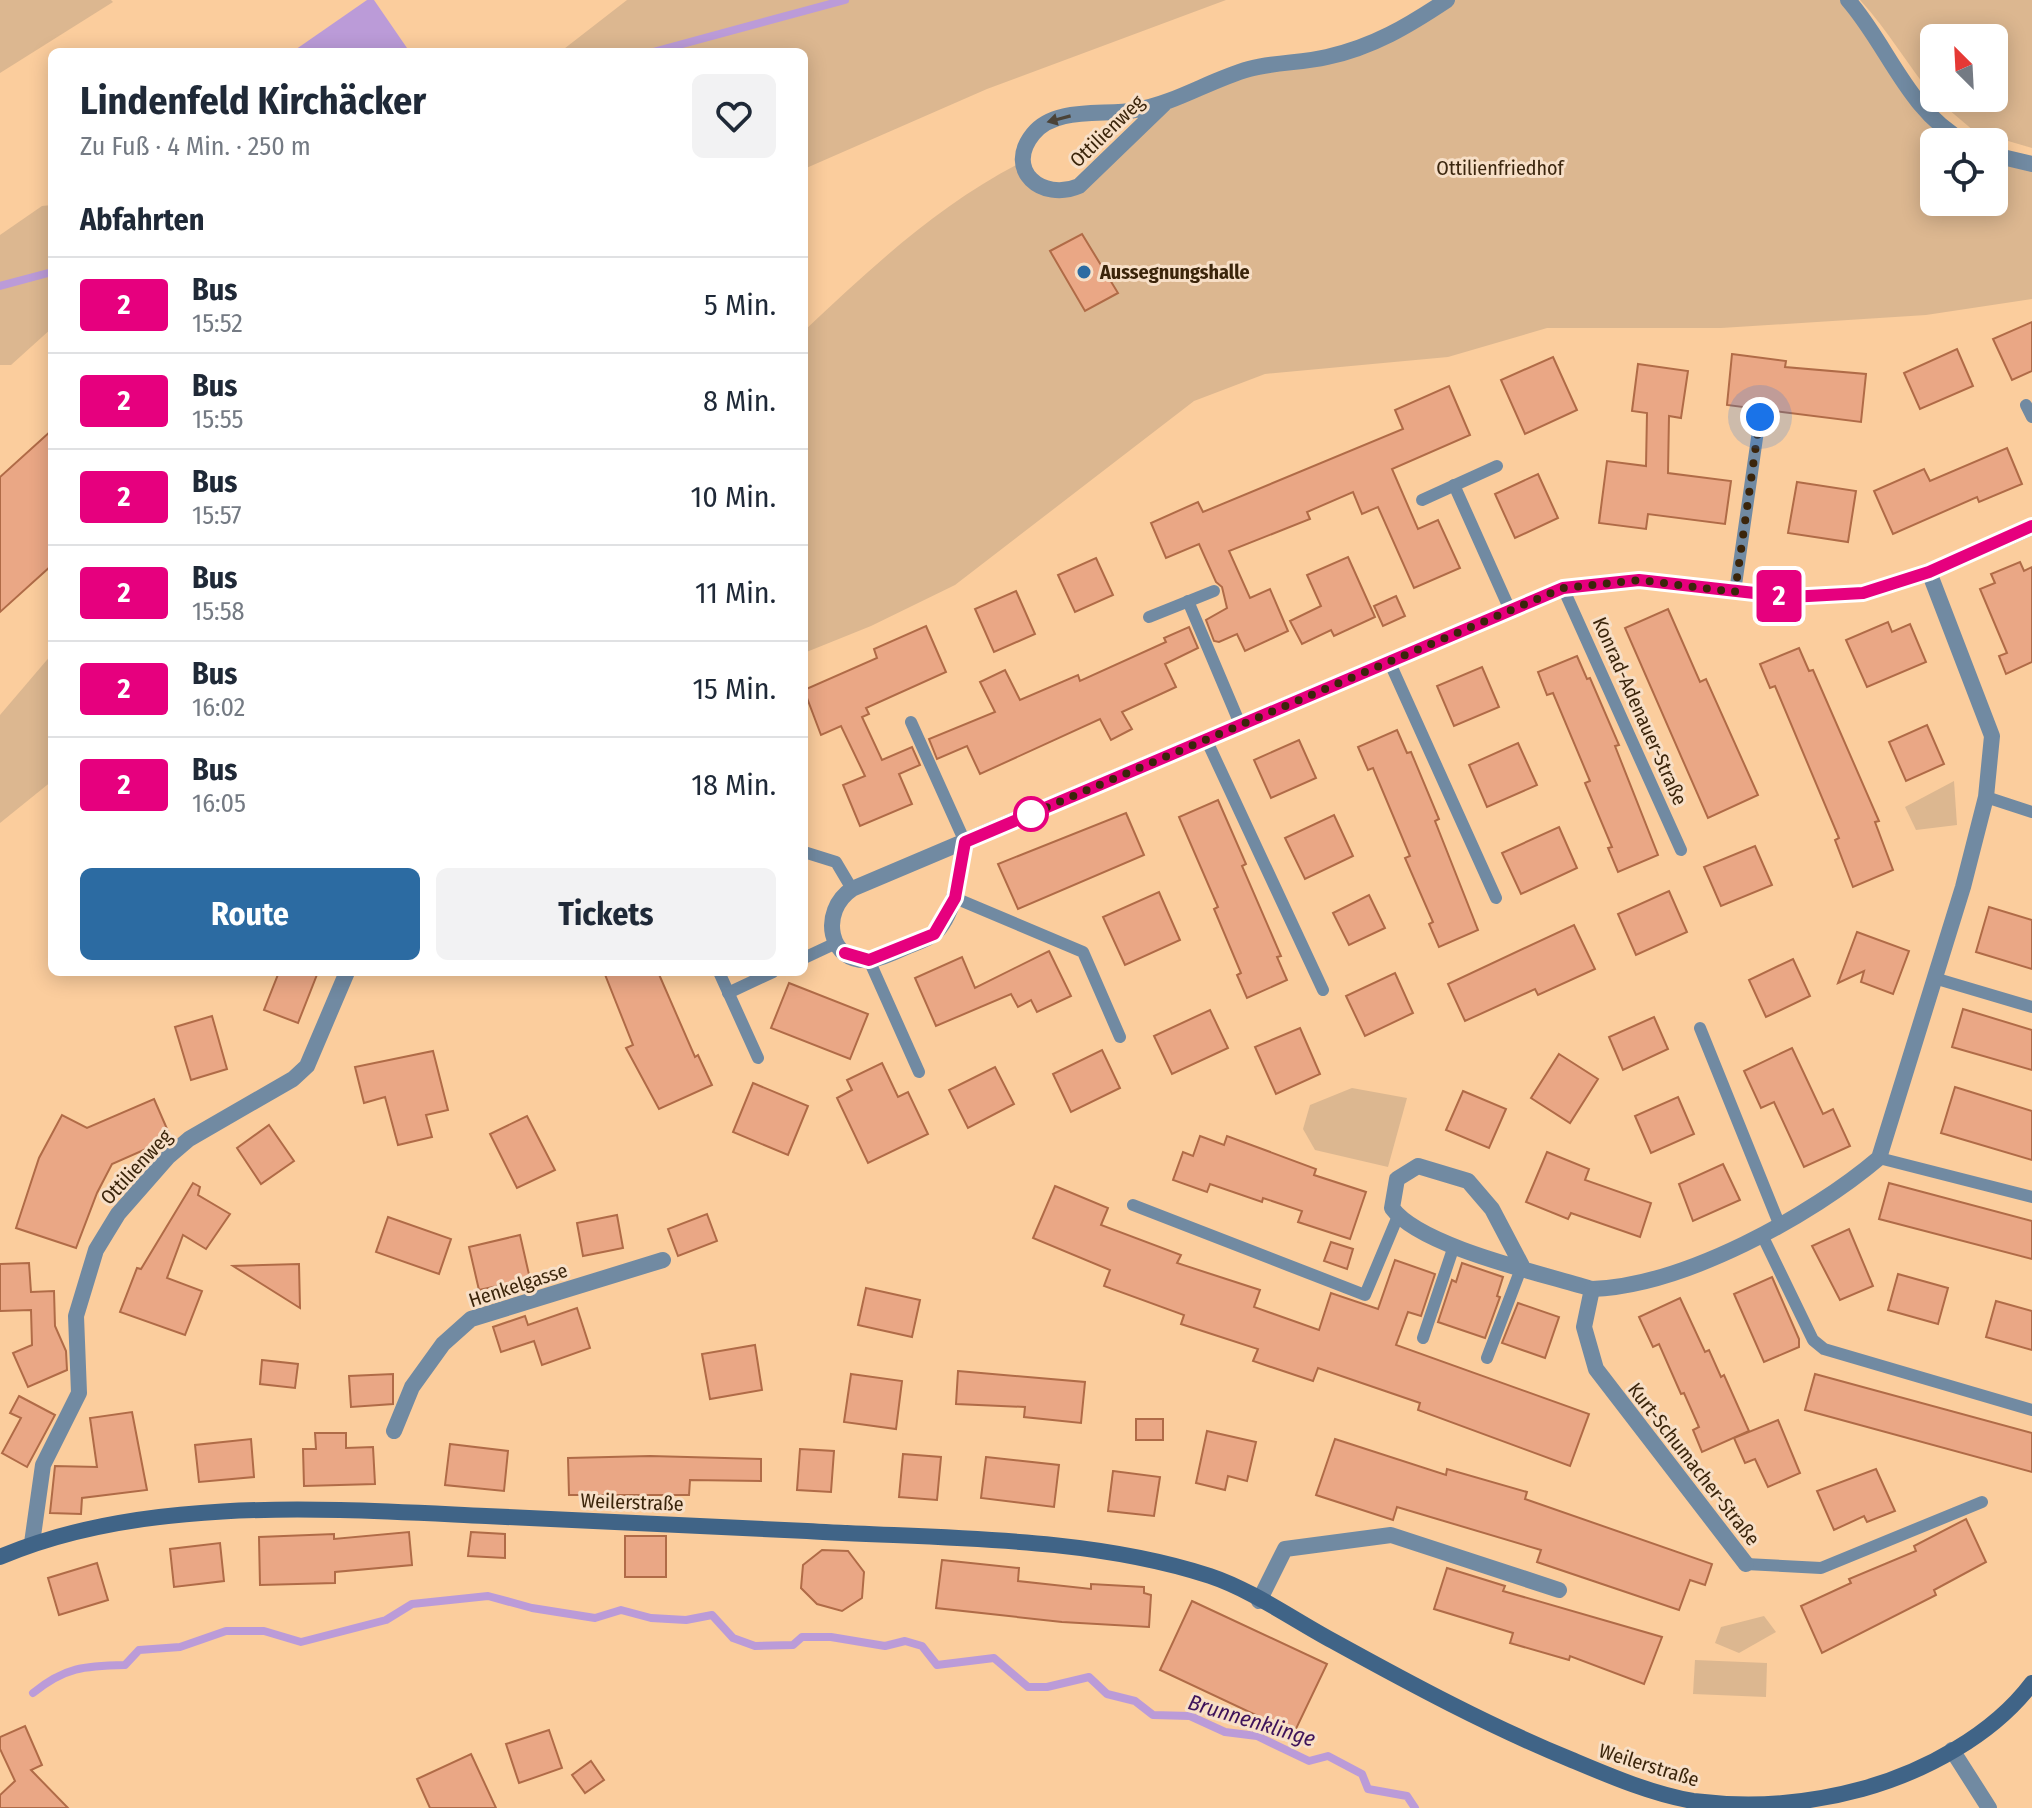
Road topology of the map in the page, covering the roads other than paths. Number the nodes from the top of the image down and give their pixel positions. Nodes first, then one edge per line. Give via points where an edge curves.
1 (1447, 0) edge
2 (1848, 0) edge
3 (1164, 104) junction
4 (1945, 128) edge
5 (2008, 158) edge
6 (2032, 164) edge
7 (1760, 417) dead end
8 (1497, 466) dead end
9 (1454, 485) junction
10 (1422, 500) dead end
11 (2032, 527) edge
12 (1929, 572) junction
13 (1563, 588) junction
14 (1214, 591) dead end
15 (1735, 592) junction
16 (1188, 601) junction
17 (1510, 610) junction
18 (1149, 617) dead end
19 (1389, 661) junction
20 (911, 722) dead end
21 (1240, 724) junction
22 (1206, 739) junction
23 (1986, 797) junction
24 (2032, 812) edge
25 (965, 842) junction
26 (1681, 850) dead end
27 (808, 853) edge
28 (852, 889) junction
29 (955, 898) junction
30 (1496, 898) dead end
31 (836, 943) junction
32 (808, 956) edge
33 (869, 960) junction
34 (345, 976) edge
35 (721, 976) edge
36 (764, 976) edge
37 (1934, 978) junction
38 (1323, 990) dead end
39 (728, 993) junction
40 (2032, 1007) edge
41 (1700, 1028) dead end
42 (1120, 1037) dead end
43 (758, 1058) dead end
44 (919, 1072) dead end
45 (1879, 1158) junction
46 (2032, 1197) edge
47 (1133, 1205) dead end
48 (1398, 1216) junction
49 (1780, 1226) junction
50 (1762, 1235) junction
51 (1454, 1246) junction
52 (663, 1260) dead end
53 (1522, 1266) junction
54 (1592, 1289) junction
55 (1423, 1338) dead end
56 (1487, 1358) dead end
57 (2032, 1410) edge
58 (394, 1431) dead end
59 (1982, 1502) dead end
60 (32, 1543) junction
61 (0, 1557) edge
62 (1746, 1564) joint
63 (1559, 1590) dead end
64 (1259, 1601) junction
65 (2032, 1683) edge
66 (1952, 1750) junction
67 (1989, 1808) edge

1 - 3 street, Ottilienweg via 1397,34 1326,57 1252,68
2 - 4 street via 1930,118
3 -> 3 street, Ottilienweg via 1058,118 1034,132 1022,162 1038,187 1066,191 1095,172
5 - 6 street
7 - 15 lane
8 - 9 lane
9 - 10 lane
9 - 17 lane
11 - 12 street, Konrad-Adenauer-Straße
12 - 15 street, Konrad-Adenauer-Straße via 1863,593 1790,597
12 - 23 street via 1992,736
13 - 15 street, Konrad-Adenauer-Straße via 1639,580
13 - 17 street, Konrad-Adenauer-Straße
13 - 26 lane, Konrad-Adenauer-Straße
14 - 16 lane
16 - 18 lane
16 - 21 lane
17 - 19 street, Konrad-Adenauer-Straße
19 - 21 street, Konrad-Adenauer-Straße
19 - 30 lane
20 - 25 lane
21 - 22 street, Konrad-Adenauer-Straße
22 - 25 street, Konrad-Adenauer-Straße
22 - 38 lane
23 - 24 lane
23 - 37 street
25 - 28 street, Konrad-Adenauer-Straße
25 - 29 street
27 - 28 lane via 836,862
28 - 31 street via 834,907 831,932
29 - 33 street via 934,934
29 - 42 lane via 1083,952
31 - 32 lane
31 - 33 street via 845,953
33 - 44 lane
34 - 60 street, Ottilienweg via 307,1066 168,1157 118,1214 96,1250 76,1316 79,1393 43,1465
35 - 39 lane
36 - 39 lane
37 - 40 lane
37 - 45 street
39 - 43 lane
41 - 49 lane
45 - 46 lane
45 - 49 street via 1844,1188
47 - 48 lane via 1365,1295
48 - 51 street
48 - 53 street via 1392,1208 1397,1179 1418,1166 1468,1181 1492,1209
49 - 50 street
50 - 54 street via 1647,1280
50 - 57 lane via 1813,1340 1824,1349
51 - 53 street
51 - 55 lane
52 - 58 street, Henkelgasse via 471,1319 435,1354 412,1387
53 - 54 street
53 - 56 lane
54 - 62 street, Kurt-Schumacher-Straße via 1584,1327 1596,1369
59 - 62 lane, Kurt-Schumacher-Straße via 1821,1568
60 - 61 main road, Weilerstraße
60 - 64 main road, Weilerstraße via 144,1520 251,1511 702,1525 1113,1554 1213,1577
63 - 64 street via 1391,1535 1285,1549
64 - 66 main road, Weilerstraße via 1519,1738 1616,1779 1692,1801 1760,1806 1821,1800 1882,1783
65 - 66 main road, Weilerstraße
66 - 67 street

